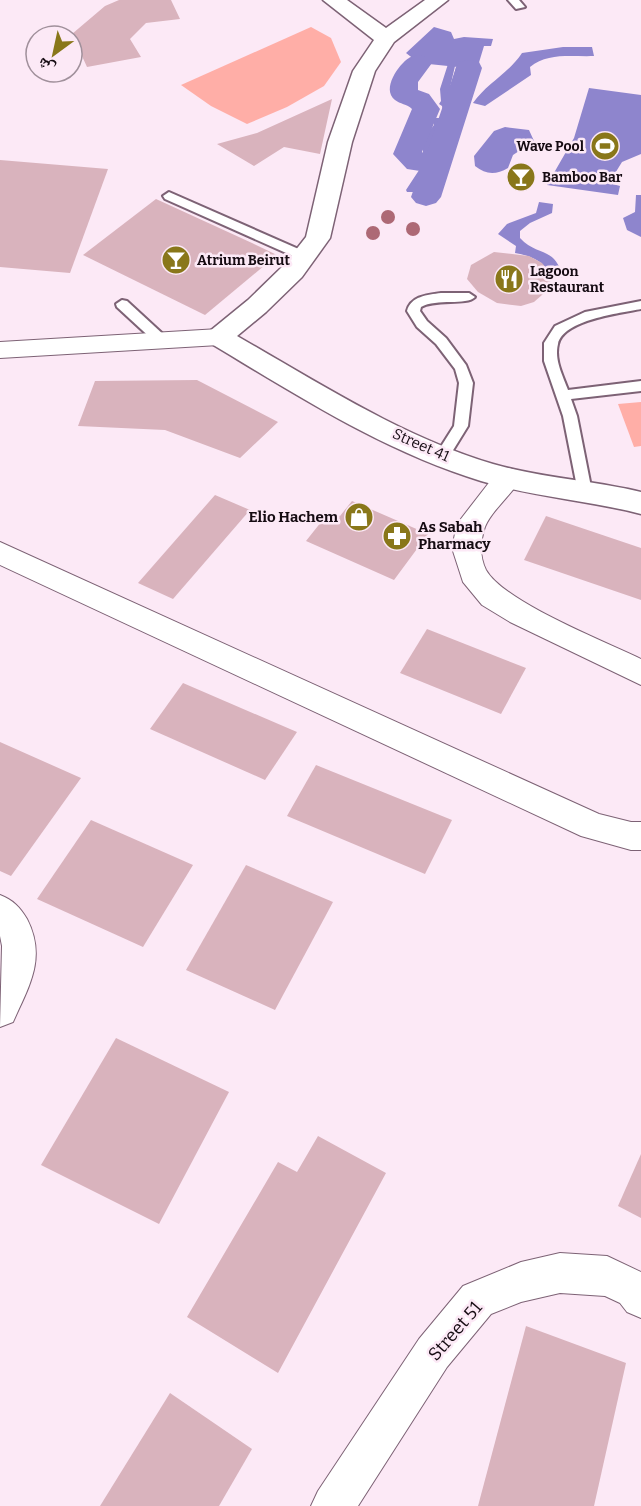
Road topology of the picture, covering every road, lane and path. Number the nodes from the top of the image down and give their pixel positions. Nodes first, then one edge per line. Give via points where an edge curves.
1 (333, 0) edge
2 (438, 0) edge
3 (386, 38) junction
4 (169, 196) dead end
5 (306, 257) junction
6 (469, 297) dead end
7 (122, 304) dead end
8 (641, 305) edge
9 (219, 337) junction
10 (160, 339) junction
11 (0, 350) edge
12 (641, 386) edge
13 (563, 395) junction
14 (442, 456) junction
15 (508, 478) junction
16 (585, 492) junction
17 (641, 503) edge
18 (0, 553) edge
19 (641, 673) edge
20 (641, 836) edge
21 (0, 910) edge
22 (0, 1010) edge
23 (641, 1298) edge
24 (333, 1506) edge

1 - 3 street
2 - 3 street
3 - 5 street via 364,71 340,142 318,238
4 - 5 lane
5 - 9 street
6 - 14 lane via 421,301 413,311 461,368 466,383 461,426
7 - 10 lane
8 - 13 lane via 590,315 560,329 551,343 551,361
9 - 10 street
9 - 14 street, Street 41 via 332,402
10 - 11 street
12 - 13 lane
13 - 16 lane
14 - 15 street, Street 41
15 - 16 street, Street 41
15 - 19 street via 471,524 466,548 473,574 492,597 520,614
16 - 17 street, Street 41
18 - 20 street via 593,826
21 - 22 street via 12,922 21,950
23 - 24 street, Street 51 via 634,1289 607,1276 560,1273 521,1282 477,1300 433,1353

